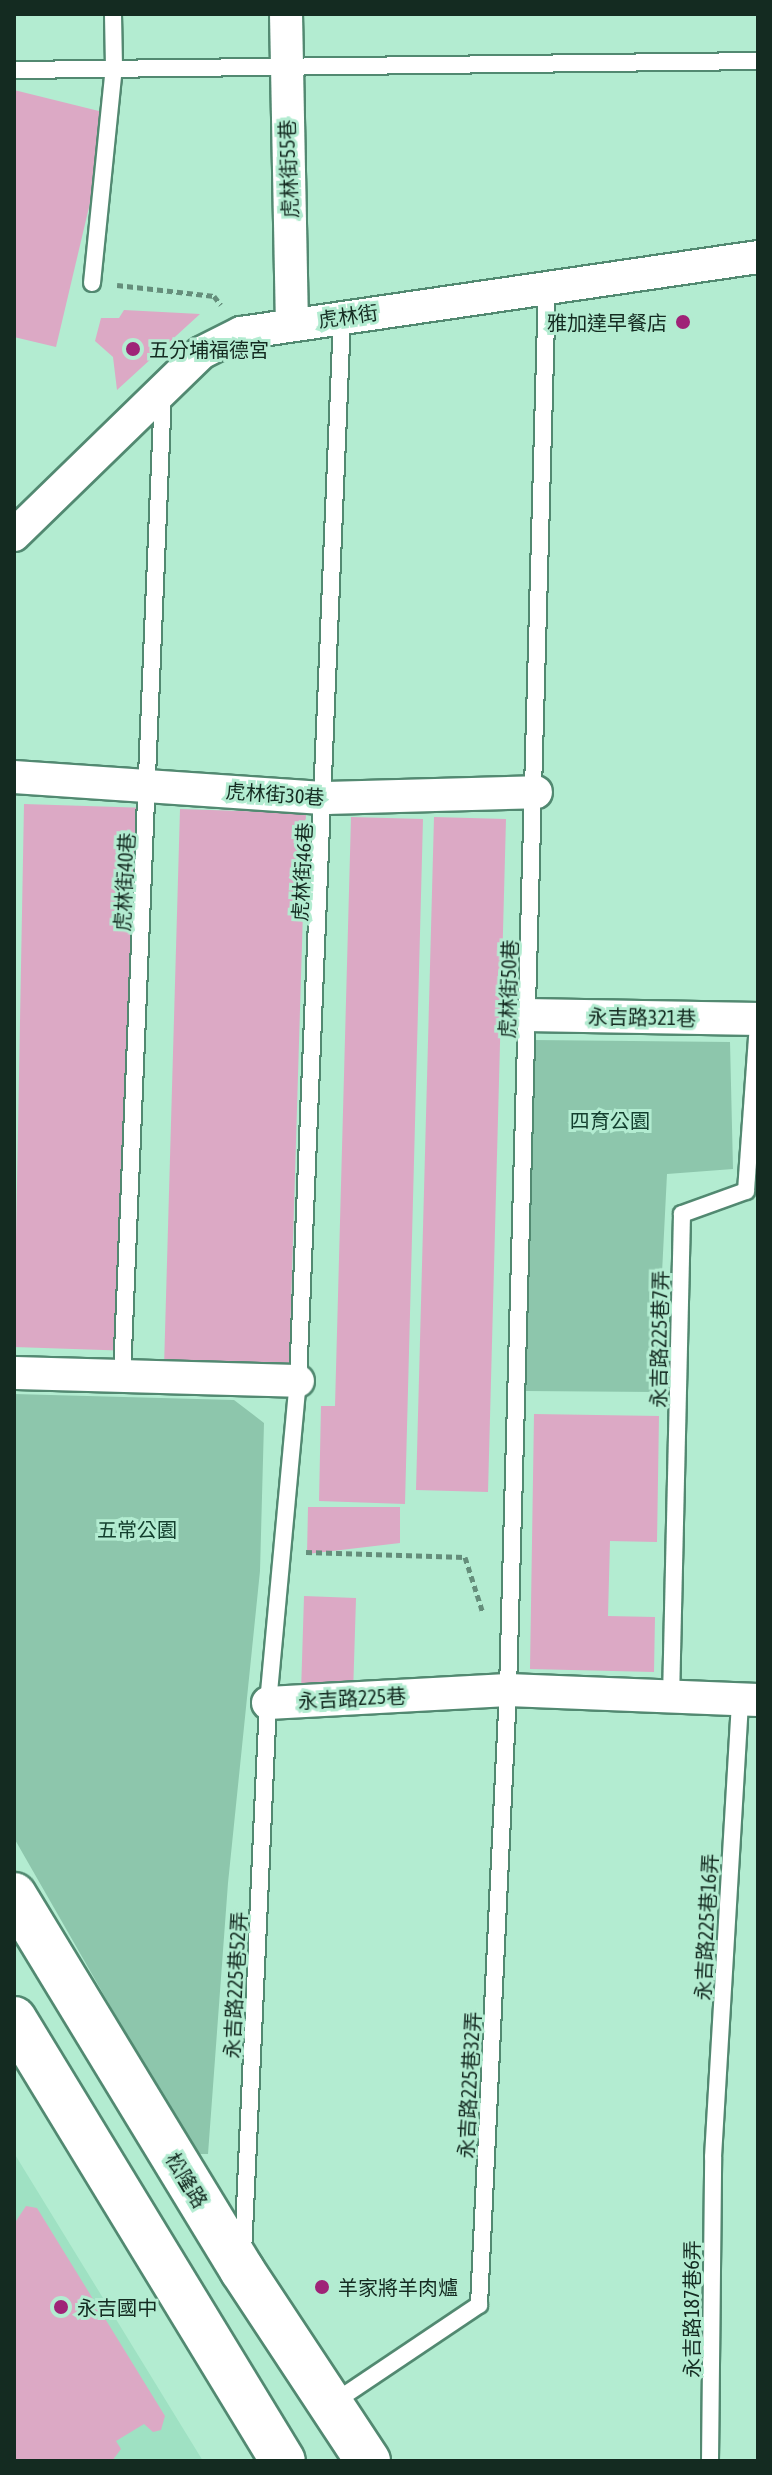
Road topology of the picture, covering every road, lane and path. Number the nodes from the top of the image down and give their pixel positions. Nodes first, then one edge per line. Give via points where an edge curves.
1 (113, 14) edge
2 (286, 14) edge
3 (758, 61) edge
4 (285, 65) junction
5 (114, 67) junction
6 (14, 70) edge
7 (758, 257) edge
8 (92, 283) joint
9 (547, 289) junction
10 (342, 317) junction
11 (292, 323) junction
12 (241, 333) junction
13 (163, 390) junction
14 (14, 535) edge
15 (14, 777) edge
16 (149, 786) junction
17 (536, 792) junction
18 (326, 798) junction
19 (527, 1015) junction
20 (758, 1022) edge
21 (752, 1192) edge
22 (14, 1373) edge
23 (122, 1375) junction
24 (298, 1381) junction
25 (282, 1552) junction
26 (484, 1616) dead end
27 (508, 1690) junction
28 (671, 1699) junction
29 (749, 1700) edge
30 (268, 1703) junction
31 (14, 1895) edge
32 (14, 2019) edge
33 (713, 2157) joint
34 (242, 2270) junction
35 (333, 2403) junction
36 (283, 2461) edge
37 (368, 2461) edge
38 (710, 2461) edge

1 - 5 lane
2 - 4 street, 虎林街55巷
3 - 4 lane
4 - 5 lane
4 - 11 street, 虎林街55巷
5 - 6 lane
5 - 8 lane
7 - 9 street, 虎林街
8 - 12 path via 214,296
9 - 10 street, 虎林街
9 - 17 lane, 虎林街50巷
10 - 11 street, 虎林街
10 - 18 lane, 虎林街46巷
11 - 12 street, 虎林街
12 - 13 street, 虎林街 via 201,353
13 - 14 street, 虎林街
13 - 16 lane, 虎林街40巷
15 - 16 street, 虎林街30巷
16 - 18 street, 虎林街30巷
16 - 23 lane, 虎林街40巷
17 - 18 street, 虎林街30巷
17 - 19 lane, 虎林街50巷
18 - 24 lane, 虎林街46巷
19 - 20 street, 永吉路321巷
19 - 27 lane, 虎林街50巷
20 - 21 lane, 永吉路225巷7弄
21 - 28 lane, 永吉路225巷7弄 via 682,1214
22 - 23 street
23 - 24 street
24 - 25 lane, 永吉路225巷
25 - 26 path via 465,1557
25 - 30 lane, 永吉路225巷
27 - 28 street, 永吉路225巷
27 - 30 street, 永吉路225巷
27 - 35 lane, 永吉路225巷32弄 via 479,2305
28 - 29 street, 永吉路225巷
29 - 33 lane, 永吉路225巷16弄
30 - 34 lane, 永吉路225巷52弄
31 - 34 street, 松隆路
32 - 36 street
33 - 38 lane, 永吉路187巷6弄
34 - 35 street, 松隆路
35 - 37 street, 松隆路

